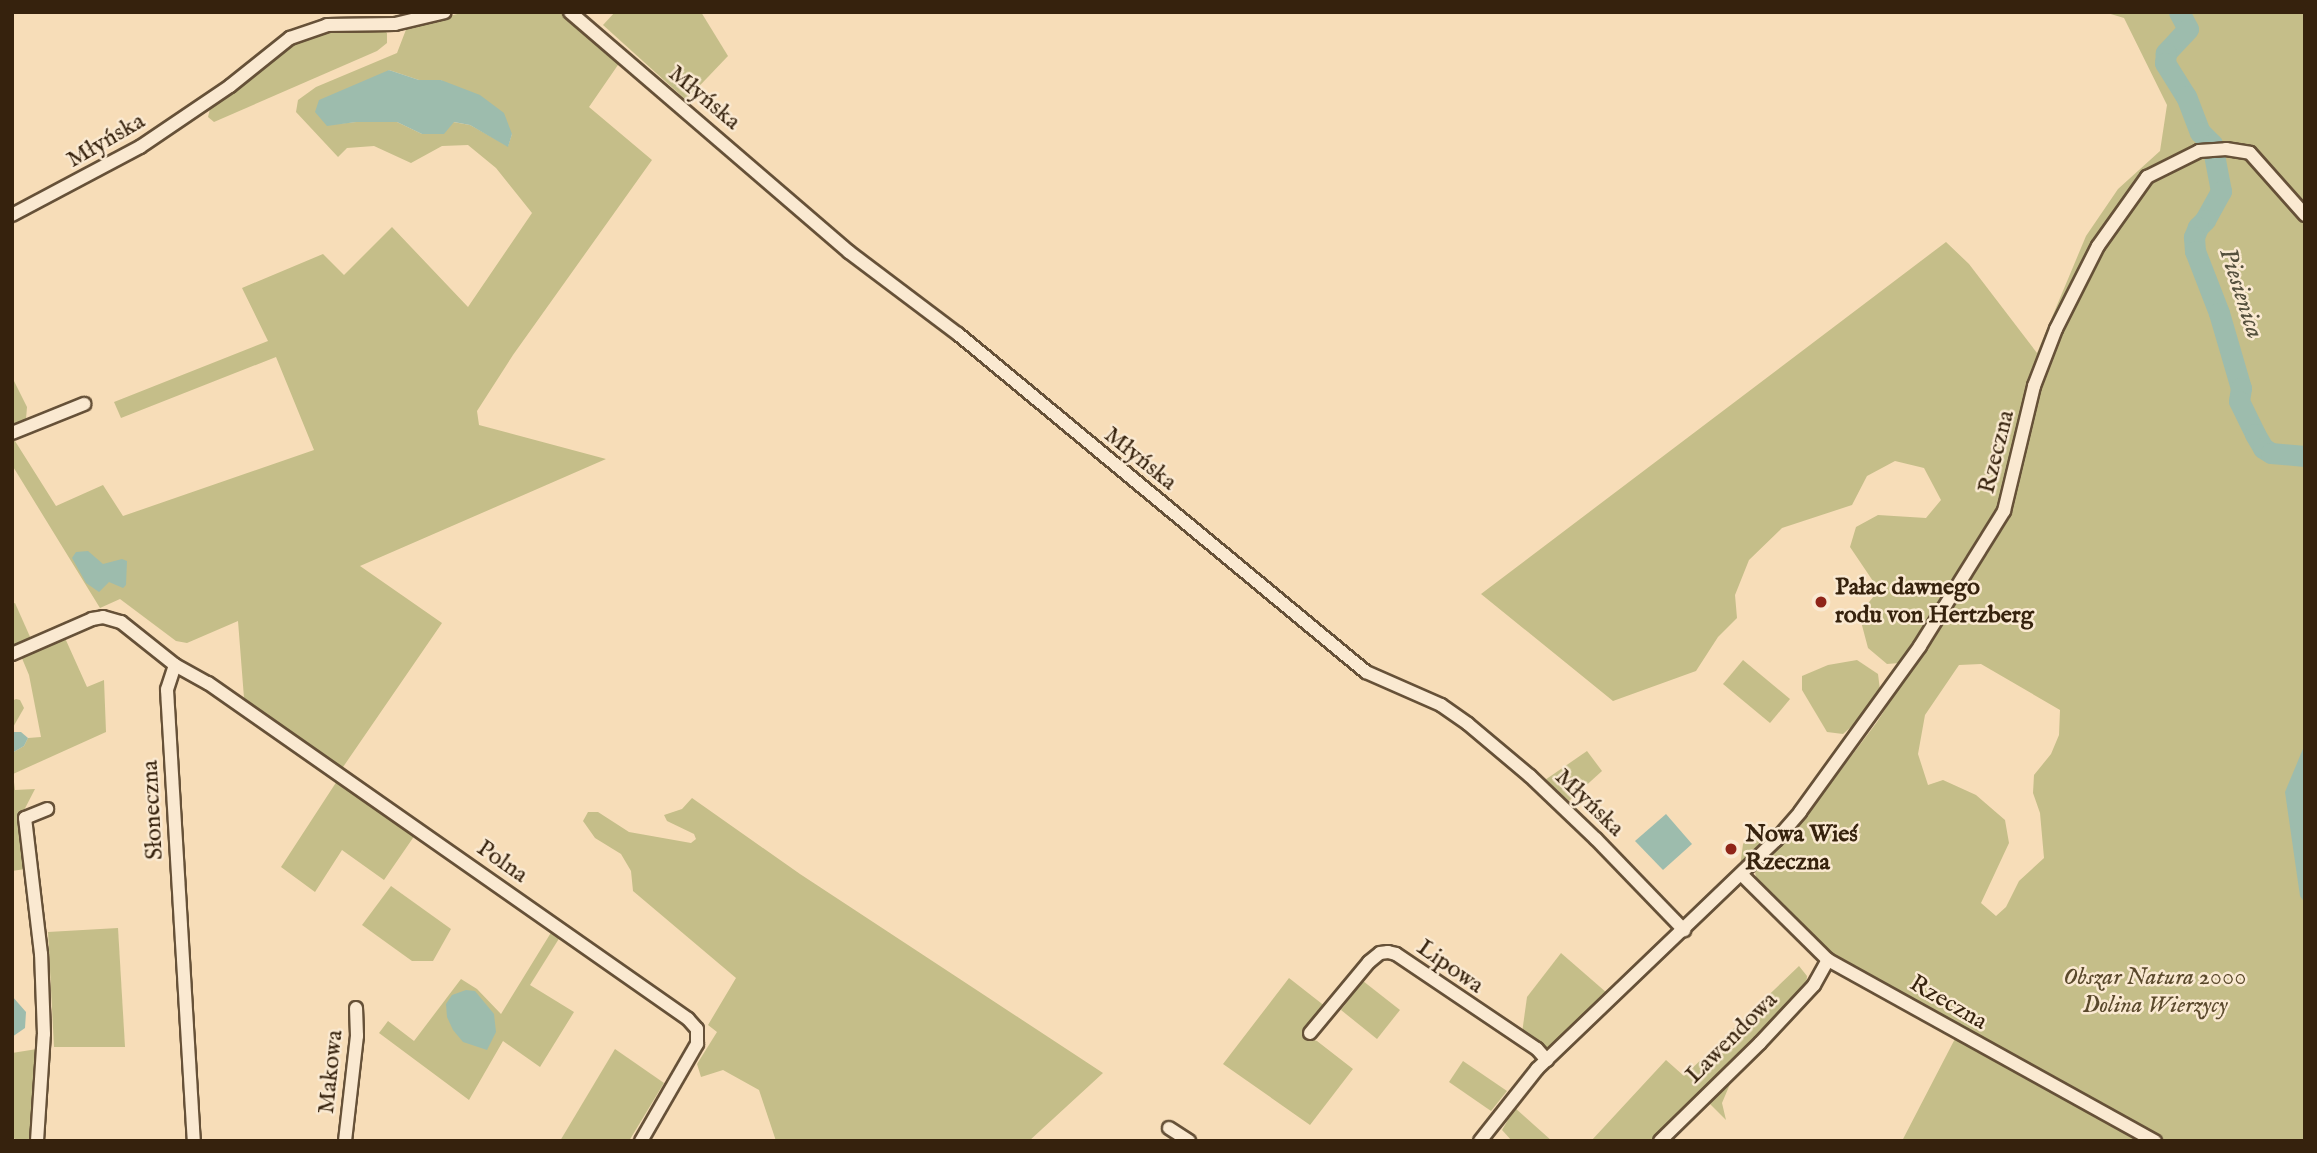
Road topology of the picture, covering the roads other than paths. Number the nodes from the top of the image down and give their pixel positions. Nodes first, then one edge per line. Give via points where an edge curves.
1 (445, 12) edge
2 (570, 12) edge
3 (12, 215) edge
4 (2305, 215) edge
5 (84, 404) dead end
6 (12, 433) edge
7 (12, 654) edge
8 (175, 665) junction
9 (47, 809) dead end
10 (1742, 874) junction
11 (1684, 930) junction
12 (1828, 960) junction
13 (356, 1008) dead end
14 (1310, 1033) dead end
15 (1546, 1060) junction
16 (1169, 1128) dead end
17 (37, 1141) edge
18 (194, 1141) edge
19 (345, 1141) edge
20 (641, 1141) edge
21 (1189, 1141) edge
22 (1480, 1141) edge
23 (1660, 1141) edge
24 (2155, 1141) edge

1 - 3 street, Młyńska via 395,24 327,25 290,38 230,86 140,147
2 - 11 street, Młyńska via 849,252 958,334 1366,672 1441,705 1468,724 1530,776
4 - 10 street, Rzeczna via 2250,153 2199,151 2147,177 2098,246 2056,329 2034,386 2004,511 1920,646 1800,812
5 - 6 street
7 - 8 street via 103,617 129,627
8 - 18 street, Słoneczna via 167,690
8 - 20 street, Polna via 219,690 688,1019 697,1029 697,1044
9 - 17 street via 25,817 41,954 44,1034
10 - 11 street, Rzeczna
10 - 12 street, Rzeczna
11 - 15 street, Rzeczna
12 - 23 street, Lawendowa via 1814,985
12 - 24 street, Rzeczna
13 - 19 street, Makowa
14 - 15 street, Lipowa via 1369,962 1388,952 1537,1049
15 - 22 street, Rzeczna
16 - 21 street

